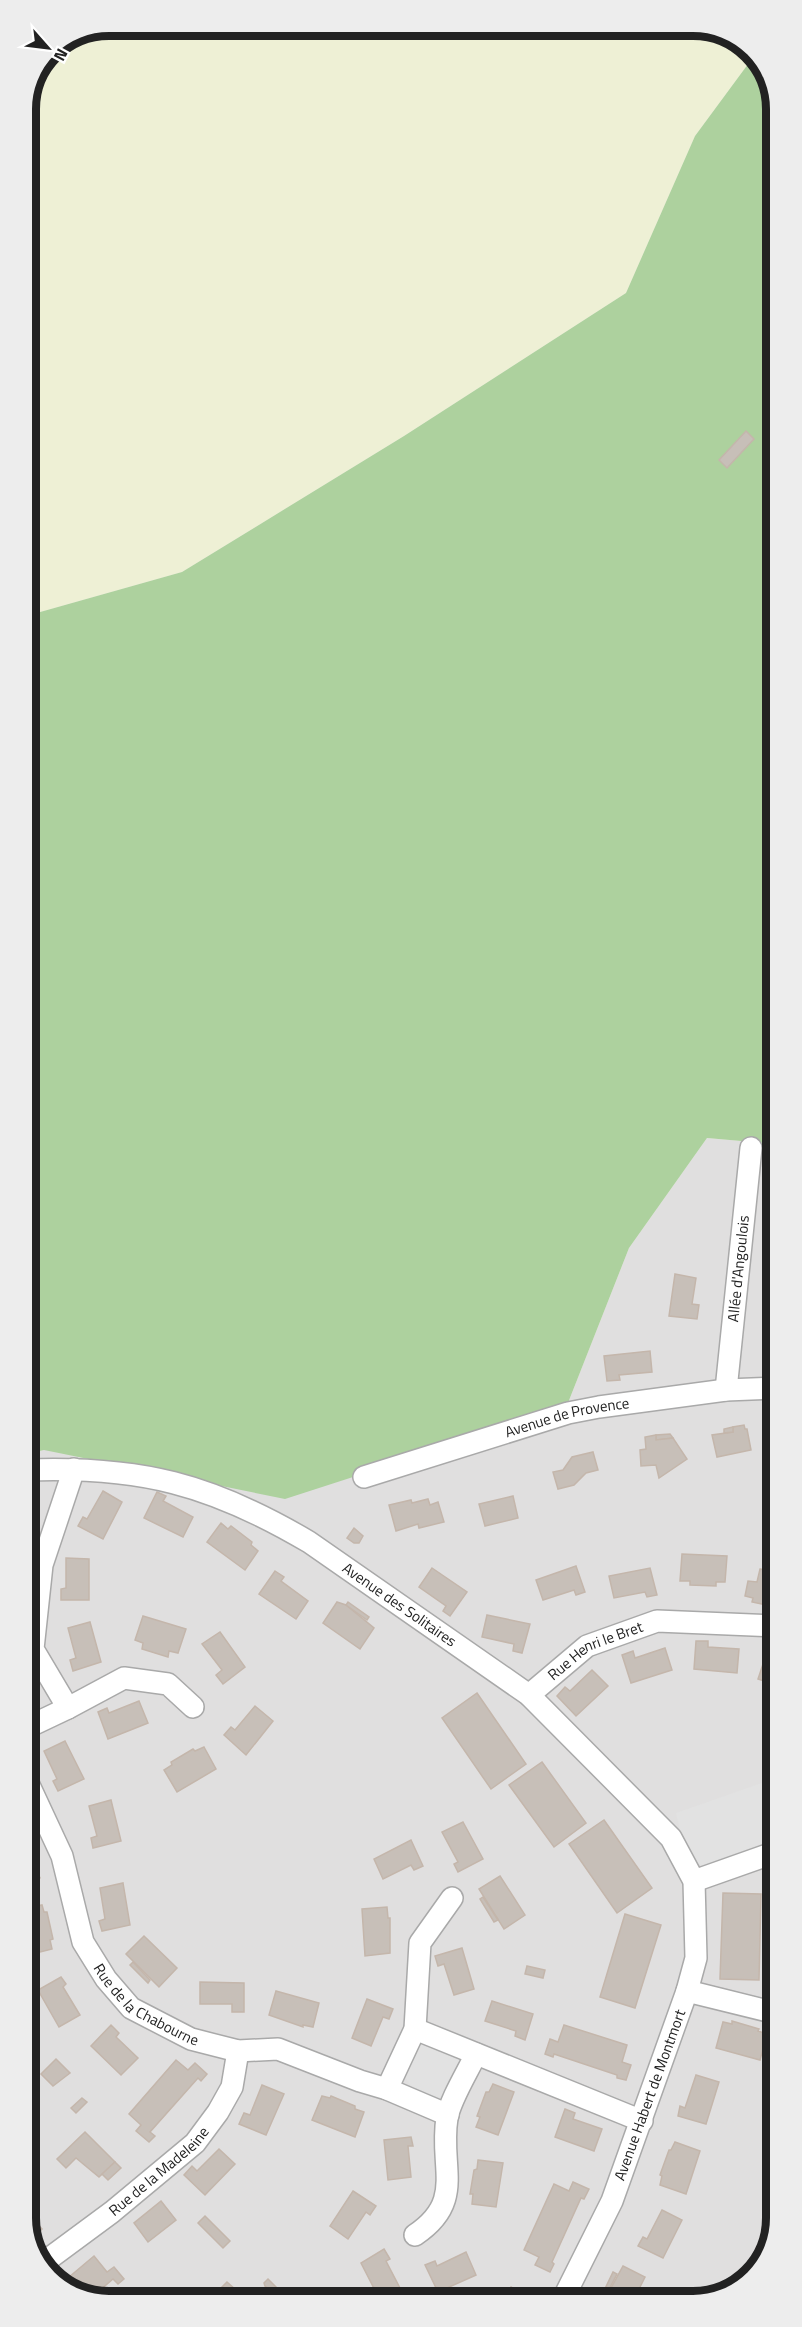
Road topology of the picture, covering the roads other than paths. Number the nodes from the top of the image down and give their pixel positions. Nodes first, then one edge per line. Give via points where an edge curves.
1 (751, 1148) dead end
2 (766, 1388) edge
3 (726, 1390) junction
4 (74, 1468) junction
5 (36, 1470) edge
6 (364, 1477) dead end
7 (36, 1608) edge
8 (766, 1626) edge
9 (36, 1660) edge
10 (529, 1695) junction
11 (193, 1707) dead end
12 (68, 1708) junction
13 (36, 1723) edge
14 (36, 1800) edge
15 (766, 1856) edge
16 (694, 1881) junction
17 (452, 1898) dead end
18 (687, 1991) junction
19 (766, 2011) edge
20 (414, 2029) junction
21 (238, 2051) junction
22 (476, 2054) junction
23 (387, 2089) junction
24 (447, 2115) junction
25 (642, 2121) junction
26 (415, 2235) dead end
27 (48, 2259) edge
28 (567, 2291) edge

1 - 3 street, Allée d'Angoulois
2 - 3 street, Avenue de Provence
3 - 6 street, Avenue de Provence via 568,1413
4 - 5 street, Avenue des Solitaires
4 - 7 street via 42,1565
4 - 10 street, Avenue des Solitaires via 168,1480 254,1511 309,1542
8 - 10 street, Rue Henri le Bret via 657,1621 587,1646
9 - 12 street
10 - 16 street, Avenue des Solitaires via 671,1839
11 - 12 street via 168,1684 124,1677
12 - 13 street
14 - 21 street, Rue de la Chabourne via 62,1856 83,1942 106,1979 131,2008 191,2039
15 - 16 street
16 - 18 street, Avenue Habert de Montmort via 696,1958
17 - 20 street via 420,1943
18 - 19 street
18 - 25 street, Avenue Habert de Montmort
20 - 22 street
20 - 23 street
21 - 23 street, Rue de la Chabourne via 278,2049
21 - 27 street, Rue de la Madeleine via 232,2087 195,2143
22 - 24 street
22 - 25 street
23 - 24 street, Rue de la Chabourne
24 - 26 street via 444,2152 448,2182 444,2206 430,2225
25 - 28 street, Avenue Habert de Montmort via 612,2201

